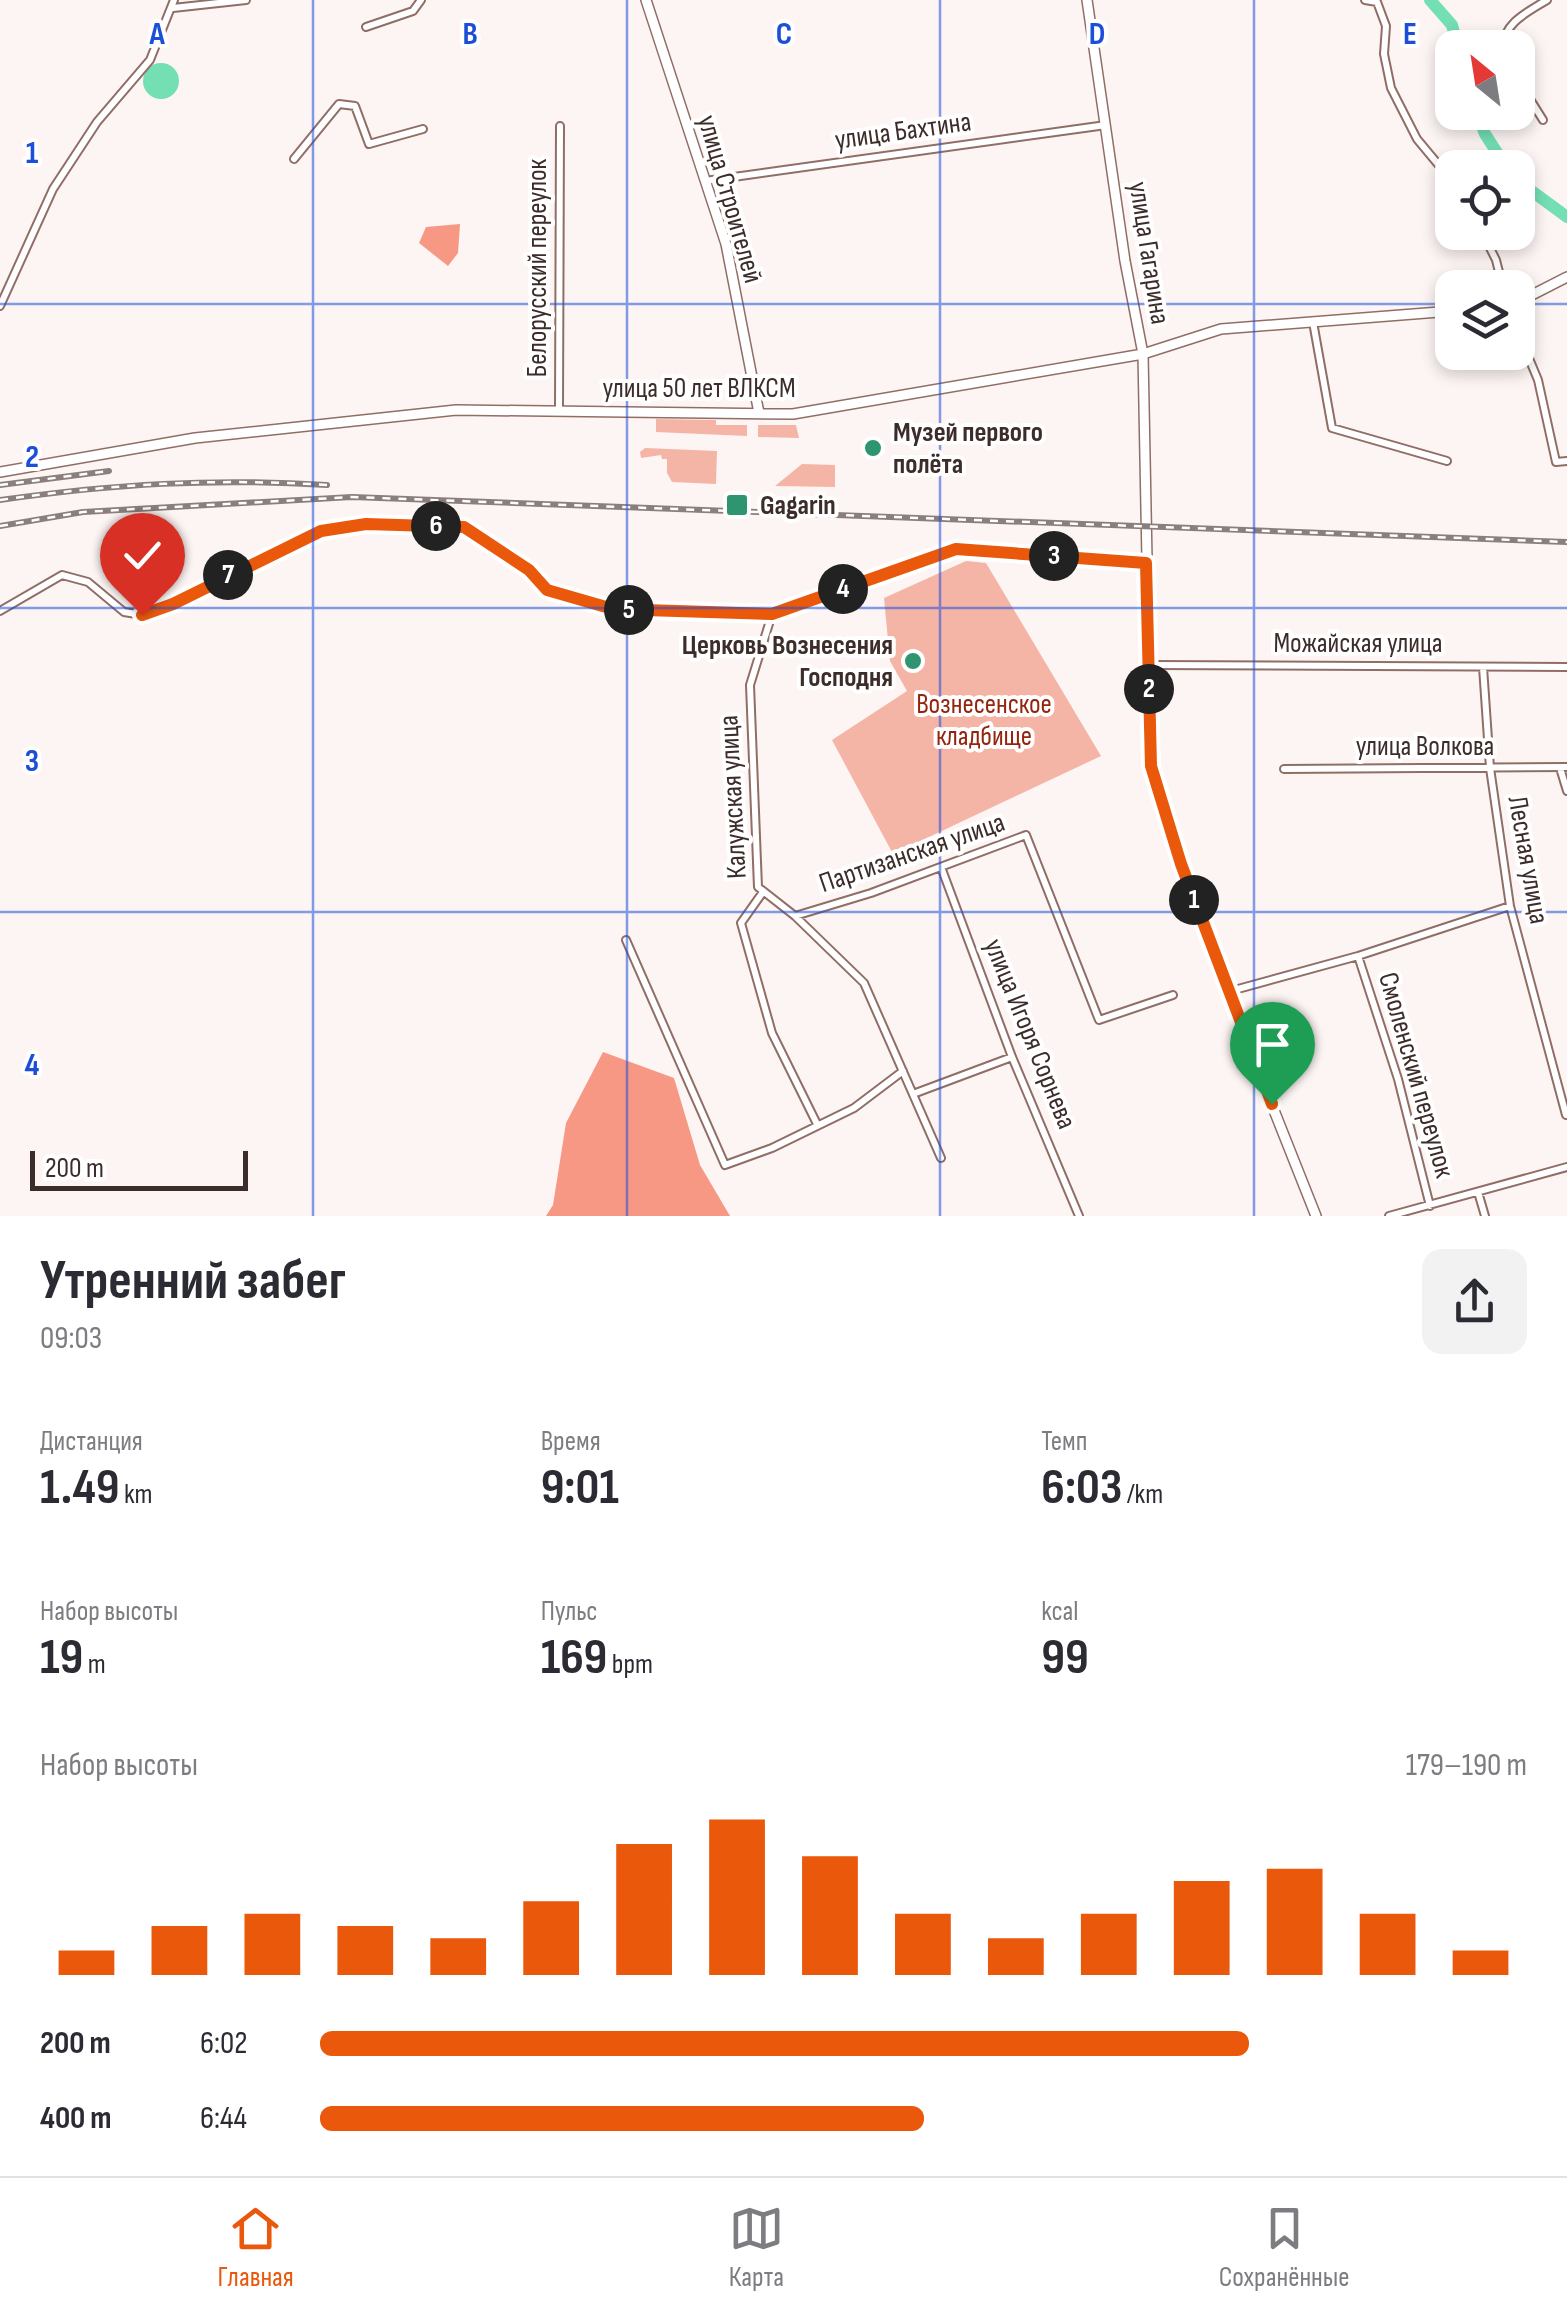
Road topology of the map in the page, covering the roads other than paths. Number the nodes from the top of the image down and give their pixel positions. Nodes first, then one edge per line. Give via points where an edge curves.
1 (246, 0) edge
2 (421, 0) edge
3 (646, 0) edge
4 (1087, 0) edge
5 (1365, 0) edge
6 (1547, 0) edge
7 (173, 4) edge
8 (366, 28) dead end
9 (1507, 30) edge
10 (1535, 107) edge
11 (1543, 120) dead end
12 (1107, 125) junction
13 (560, 126) dead end
14 (423, 128) dead end
15 (294, 160) dead end
16 (1435, 161) edge
17 (705, 181) junction
18 (1567, 277) edge
19 (1535, 293) edge
20 (0, 306) edge
21 (1435, 312) edge
22 (1312, 322) junction
23 (1143, 354) junction
24 (1534, 370) edge
25 (560, 410) junction
26 (759, 413) junction
27 (1448, 461) dead end
28 (1567, 461) edge
29 (0, 472) edge
30 (1146, 563) junction
31 (0, 612) edge
32 (772, 614) junction
33 (1149, 665) junction
34 (1483, 666) junction
35 (1567, 667) edge
36 (1563, 767) edge
37 (1490, 768) junction
38 (1284, 769) dead end
39 (1567, 791) edge
40 (941, 866) junction
41 (764, 892) junction
42 (1510, 906) junction
43 (796, 916) junction
44 (626, 940) dead end
45 (1358, 956) junction
46 (1227, 992) junction
47 (1174, 995) dead end
48 (1012, 1057) junction
49 (903, 1071) junction
50 (913, 1094) junction
51 (1566, 1116) edge
52 (817, 1124) junction
53 (941, 1158) dead end
54 (1567, 1166) edge
55 (1478, 1192) junction
56 (1430, 1206) junction
57 (1079, 1216) edge
58 (1316, 1216) edge
59 (1389, 1216) edge
60 (1485, 1216) edge

1 - 7 street
2 - 8 street via 413,10
3 - 17 main road, улица Строителей
4 - 12 main road, улица Гагарина
5 - 16 street via 1376,2 1386,26 1392,88
6 - 9 street
7 - 20 street via 150,60 97,122 54,189
10 - 11 street
12 - 17 street, улица Бахтина
12 - 23 main road, улица Гагарина
13 - 25 street, Белорусский переулок
14 - 15 street via 369,144 355,106 338,104
17 - 26 main road, улица Строителей via 726,244
18 - 19 main road
21 - 22 main road, улица 50 лет ВЛКСМ
22 - 23 main road, улица 50 лет ВЛКСМ via 1221,329
22 - 27 street via 1332,428
23 - 26 main road, улица 50 лет ВЛКСМ via 792,414
23 - 30 main road, улица Гагарина
24 - 28 street via 1556,462
25 - 26 main road, улица 50 лет ВЛКСМ
25 - 29 main road, улица 50 лет ВЛКСМ via 456,410 194,438
30 - 32 street via 956,549
30 - 33 main road, улица Гагарина
31 - 32 street via 62,575 88,582 124,612 142,615 321,531 380,524 464,527 529,570 547,590 613,609
32 - 41 street, Калужская улица via 750,684 758,886
33 - 34 street, Можайская улица
33 - 46 main road, улица Гагарина via 1151,766
34 - 35 street, Можайская улица
34 - 37 street, Лесная улица
36 - 37 street, улица Волкова
36 - 39 street
37 - 38 street, улица Волкова
37 - 42 street, Лесная улица
40 - 43 street, Партизанская улица
40 - 47 street, Партизанская улица via 1026,836 1099,1020
40 - 48 street, улица Игоря Сорнева
41 - 43 street, Калужская улица
41 - 52 street via 741,923 772,1033
42 - 45 street, Смоленский переулок
42 - 51 street, Лесная улица
43 - 49 street, Калужская улица via 864,984
44 - 52 street via 724,1165
45 - 46 street, Смоленский переулок
45 - 56 street, Смоленский переулок
46 - 58 main road, улица Гагарина
48 - 50 street
48 - 57 street, улица Игоря Сорнева
49 - 50 street, Калужская улица
49 - 52 street via 854,1108
50 - 53 street, Калужская улица
54 - 55 street
55 - 56 street
55 - 60 street
56 - 59 street

